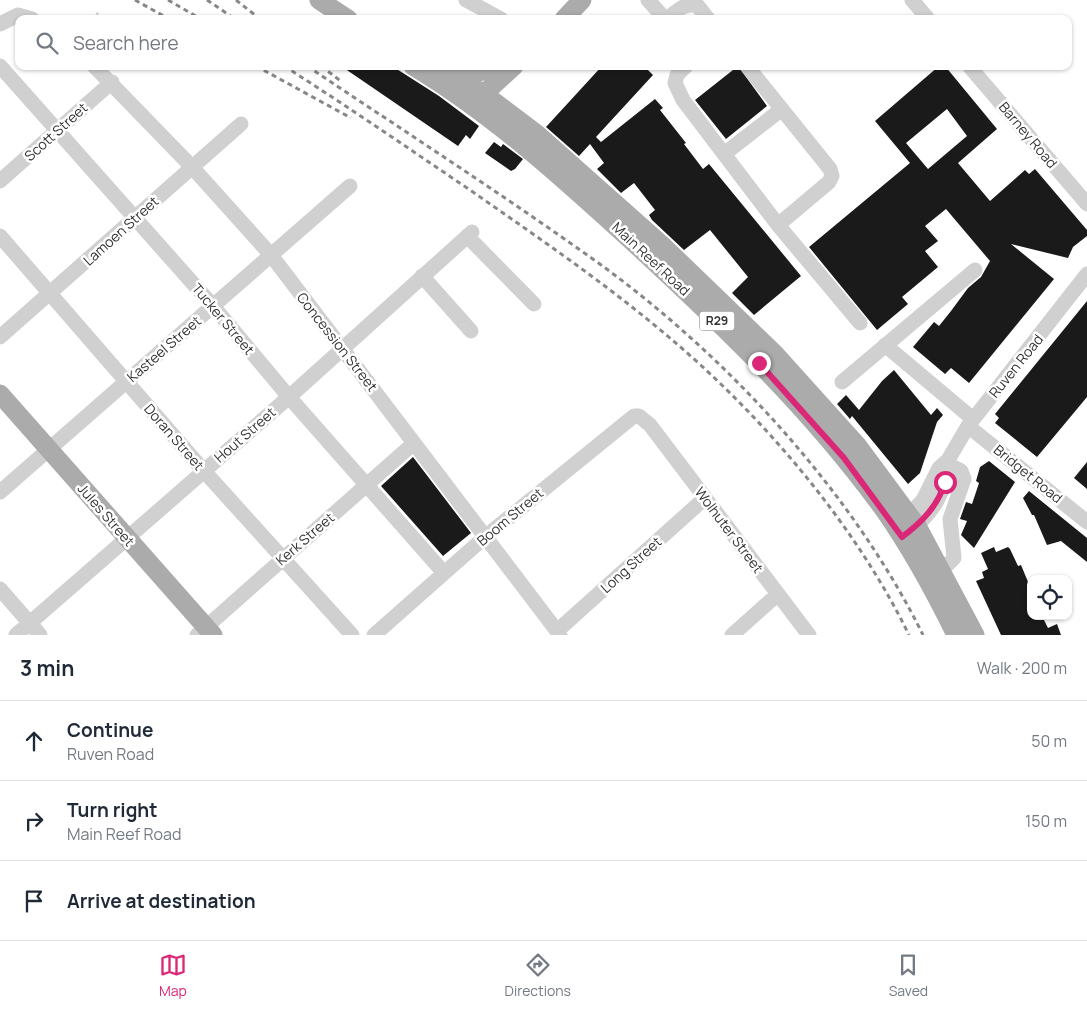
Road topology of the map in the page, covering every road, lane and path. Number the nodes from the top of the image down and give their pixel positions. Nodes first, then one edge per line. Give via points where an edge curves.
1 (319, 0) edge
2 (466, 0) edge
3 (582, 0) edge
4 (648, 0) edge
5 (912, 0) edge
6 (99, 11) dead end
7 (96, 15) edge
8 (342, 15) edge
9 (494, 15) edge
10 (568, 15) edge
11 (662, 15) edge
12 (672, 15) edge
13 (705, 15) edge
14 (925, 15) edge
15 (15, 17) edge
16 (0, 24) edge
17 (0, 66) edge
18 (98, 70) edge
19 (421, 70) edge
20 (441, 70) edge
21 (449, 70) edge
22 (494, 70) edge
23 (504, 70) edge
24 (506, 70) edge
25 (682, 70) edge
26 (750, 70) edge
27 (972, 70) edge
28 (112, 82) junction
29 (478, 99) junction
30 (505, 109) junction
31 (782, 110) junction
32 (241, 124) dead end
33 (58, 130) junction
34 (724, 154) junction
35 (192, 167) junction
36 (0, 182) edge
37 (350, 186) dead end
38 (1087, 204) edge
39 (135, 218) junction
40 (778, 225) junction
41 (0, 236) edge
42 (271, 255) junction
43 (975, 270) dead end
44 (1087, 274) edge
45 (422, 276) junction
46 (51, 293) junction
47 (534, 304) dead end
48 (213, 306) junction
49 (860, 323) dead end
50 (471, 331) dead end
51 (0, 337) edge
52 (885, 346) junction
53 (341, 348) junction
54 (126, 382) junction
55 (842, 382) dead end
56 (0, 394) edge
57 (289, 397) junction
58 (971, 423) junction
59 (650, 424) joint
60 (414, 443) junction
61 (48, 449) junction
62 (946, 462) junction
63 (204, 471) junction
64 (367, 484) junction
65 (0, 492) edge
66 (706, 498) junction
67 (931, 511) junction
68 (1087, 522) edge
69 (906, 527) junction
70 (950, 528) junction
71 (485, 537) junction
72 (126, 538) junction
73 (283, 558) junction
74 (942, 570) junction
75 (444, 573) junction
76 (0, 589) edge
77 (778, 594) junction
78 (30, 623) junction
79 (205, 632) edge
80 (558, 633) edge
81 (16, 635) edge
82 (40, 635) edge
83 (352, 635) edge
84 (374, 635) edge
85 (732, 635) edge
86 (809, 635) edge
87 (956, 635) edge
88 (975, 635) edge

1 - 8 main road
2 - 9 street
3 - 10 main road
4 - 11 street
5 - 14 street
6 - 7 path
12 - 13 street via 690,4 697,5
15 - 16 street
17 - 33 street, Tucker Street
18 - 28 street, Concession Street
19 - 29 main road, Main Reef Road / R29
20 - 29 main road, Main Reef Road / R29
21 - 22 main road via 476,73
23 - 29 main road
24 - 30 main road
25 - 34 street via 675,83 677,91
26 - 31 street
27 - 38 street, Barney Road
28 - 33 street, Scott Street
28 - 35 street, Concession Street
29 - 30 main road, Main Reef Road / R29
29 - 69 main road, Main Reef Road / R29 via 759,363
30 - 69 main road, Main Reef Road / R29 via 662,245 775,354 856,445
31 - 34 street
31 - 40 street via 832,176
32 - 35 street, Lamoen Street
33 - 36 street, Scott Street
33 - 39 street, Tucker Street
34 - 40 street
35 - 39 street, Lamoen Street
35 - 42 street, Concession Street
37 - 42 street, Kasteel Street
39 - 46 street, Lamoen Street
39 - 48 street, Tucker Street
40 - 49 street
41 - 46 street, Doran Street
42 - 48 street, Kasteel Street
42 - 53 street, Concession Street
43 - 52 street
44 - 58 street, Ruven Road
45 - 47 street, Hout Street via 470,234
45 - 50 street
45 - 53 street, Hout Street
46 - 51 street, Lamoen Street
46 - 54 street, Doran Street
48 - 54 street, Kasteel Street
48 - 57 street, Tucker Street
52 - 55 street
52 - 58 street, Bridget Road
53 - 57 street, Hout Street
53 - 60 street, Concession Street
54 - 61 street, Kasteel Street
54 - 63 street, Doran Street
56 - 61 main road, Jules Street
57 - 63 street, Hout Street
57 - 64 street, Tucker Street
58 - 62 street, Ruven Road
58 - 68 street, Bridget Road
59 - 66 street, Wolhuter Street
59 - 71 street, Boom Street via 639,416 629,418
60 - 64 street, Kerk Street
60 - 71 street, Concession Street
61 - 65 street, Kasteel Street
61 - 72 main road, Jules Street
62 - 67 street, Ruven Road via 942,491
62 - 69 street, Ruven Road via 939,468
62 - 70 street via 963,473 964,479 950,517
63 - 72 street, Hout Street
63 - 73 street, Doran Street
64 - 73 street, Kerk Street
64 - 75 street, Tucker Street
66 - 77 street, Wolhuter Street
66 - 80 street, Long Street
67 - 69 street, Ruven Road
67 - 70 street
69 - 74 main road, Main Reef Road / R29
69 - 87 main road, Main Reef Road / R29
70 - 74 street via 954,558
71 - 75 street, Boom Street
71 - 80 street, Concession Street
72 - 78 street, Hout Street
72 - 79 main road, Jules Street
73 - 79 street, Kerk Street
73 - 83 street, Doran Street
74 - 88 main road, Main Reef Road / R29
75 - 84 street, Boom Street
76 - 78 street
77 - 85 street
77 - 86 street, Wolhuter Street
78 - 81 street, Hout Street
78 - 82 street

